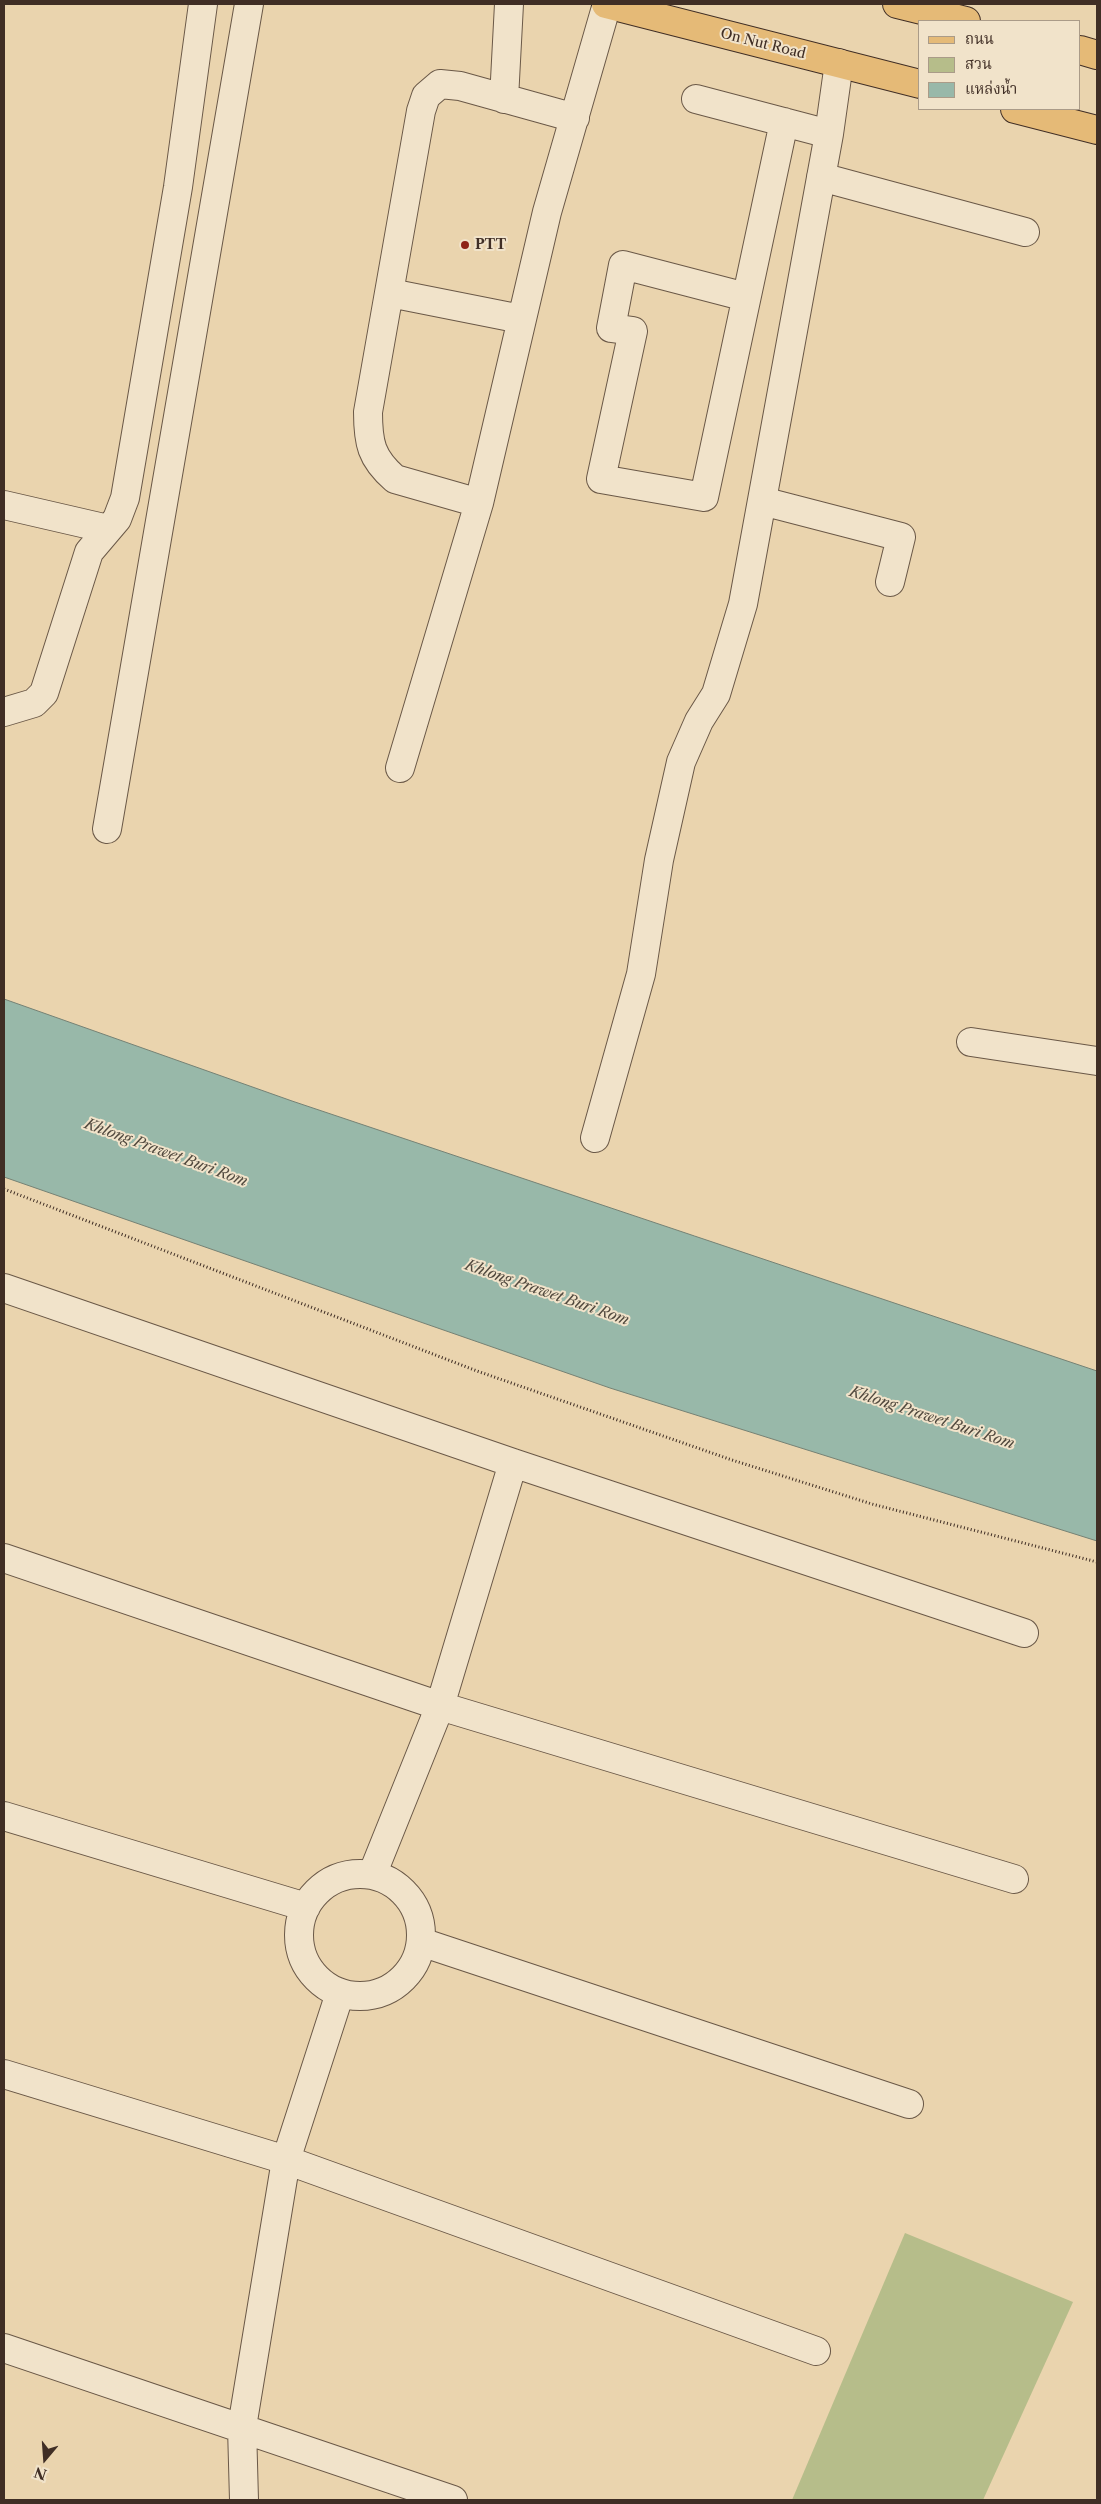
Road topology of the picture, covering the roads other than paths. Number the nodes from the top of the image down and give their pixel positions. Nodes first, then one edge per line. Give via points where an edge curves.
1 (203, 4) edge
2 (249, 4) edge
3 (509, 4) edge
4 (606, 4) edge
5 (897, 4) edge
6 (962, 20) edge
7 (1081, 50) edge
8 (1097, 55) edge
9 (839, 63) junction
10 (918, 83) edge
11 (504, 99) junction
12 (696, 99) dead end
13 (1019, 110) edge
14 (575, 118) junction
15 (784, 122) junction
16 (1097, 130) edge
17 (829, 134) junction
18 (821, 177) junction
19 (1025, 232) dead end
20 (390, 293) junction
21 (746, 298) junction
22 (521, 319) junction
23 (762, 501) junction
24 (479, 503) junction
25 (4, 505) edge
26 (108, 529) junction
27 (890, 582) dead end
28 (4, 712) edge
29 (400, 768) dead end
30 (107, 830) dead end
31 (971, 1042) dead end
32 (1097, 1061) edge
33 (595, 1138) dead end
34 (4, 1288) edge
35 (513, 1463) junction
36 (4, 1558) edge
37 (1024, 1634) dead end
38 (440, 1706) junction
39 (4, 1816) edge
40 (372, 1875) junction
41 (1014, 1879) dead end
42 (306, 1907) junction
43 (421, 1942) junction
44 (340, 1993) junction
45 (4, 2074) edge
46 (910, 2104) dead end
47 (286, 2160) junction
48 (4, 2348) edge
49 (816, 2352) dead end
50 (242, 2427) junction
51 (244, 2500) edge
52 (454, 2500) edge

1 - 26 street via 178,187 126,498 117,519
2 - 30 street
3 - 11 street
4 - 9 main road, On Nut Road
4 - 14 street
5 - 6 main road
7 - 8 main road
9 - 10 main road, On Nut Road
9 - 17 street
11 - 14 street
11 - 20 street via 460,86 440,84 426,96
12 - 15 street
13 - 16 main road
14 - 22 street via 547,212
15 - 17 street
15 - 21 street
17 - 18 street
18 - 19 street
18 - 23 street
20 - 22 street
20 - 24 street via 368,412 372,453 395,479
21 - 21 street via 704,497 601,479 633,331 611,328 623,265
22 - 24 street
23 - 27 street via 901,537
23 - 33 street via 743,604 729,653 716,694 699,721 681,762 659,860 641,974
24 - 29 street
25 - 26 street
26 - 28 street via 89,552 44,694 34,703
31 - 32 street
34 - 35 street
35 - 37 street
35 - 38 street
36 - 38 street
38 - 40 street
38 - 41 street
39 - 42 street
40 - 42 street via 334,1880 318,1891
40 - 43 street via 389,1881 404,1892 415,1907
42 - 44 street via 300,1927 300,1948 308,1967 322,1982
43 - 44 street via 417,1960 393,1987 376,1994
43 - 46 street
44 - 47 street
45 - 47 street
47 - 49 street
47 - 50 street
48 - 50 street
50 - 51 street
50 - 52 street

